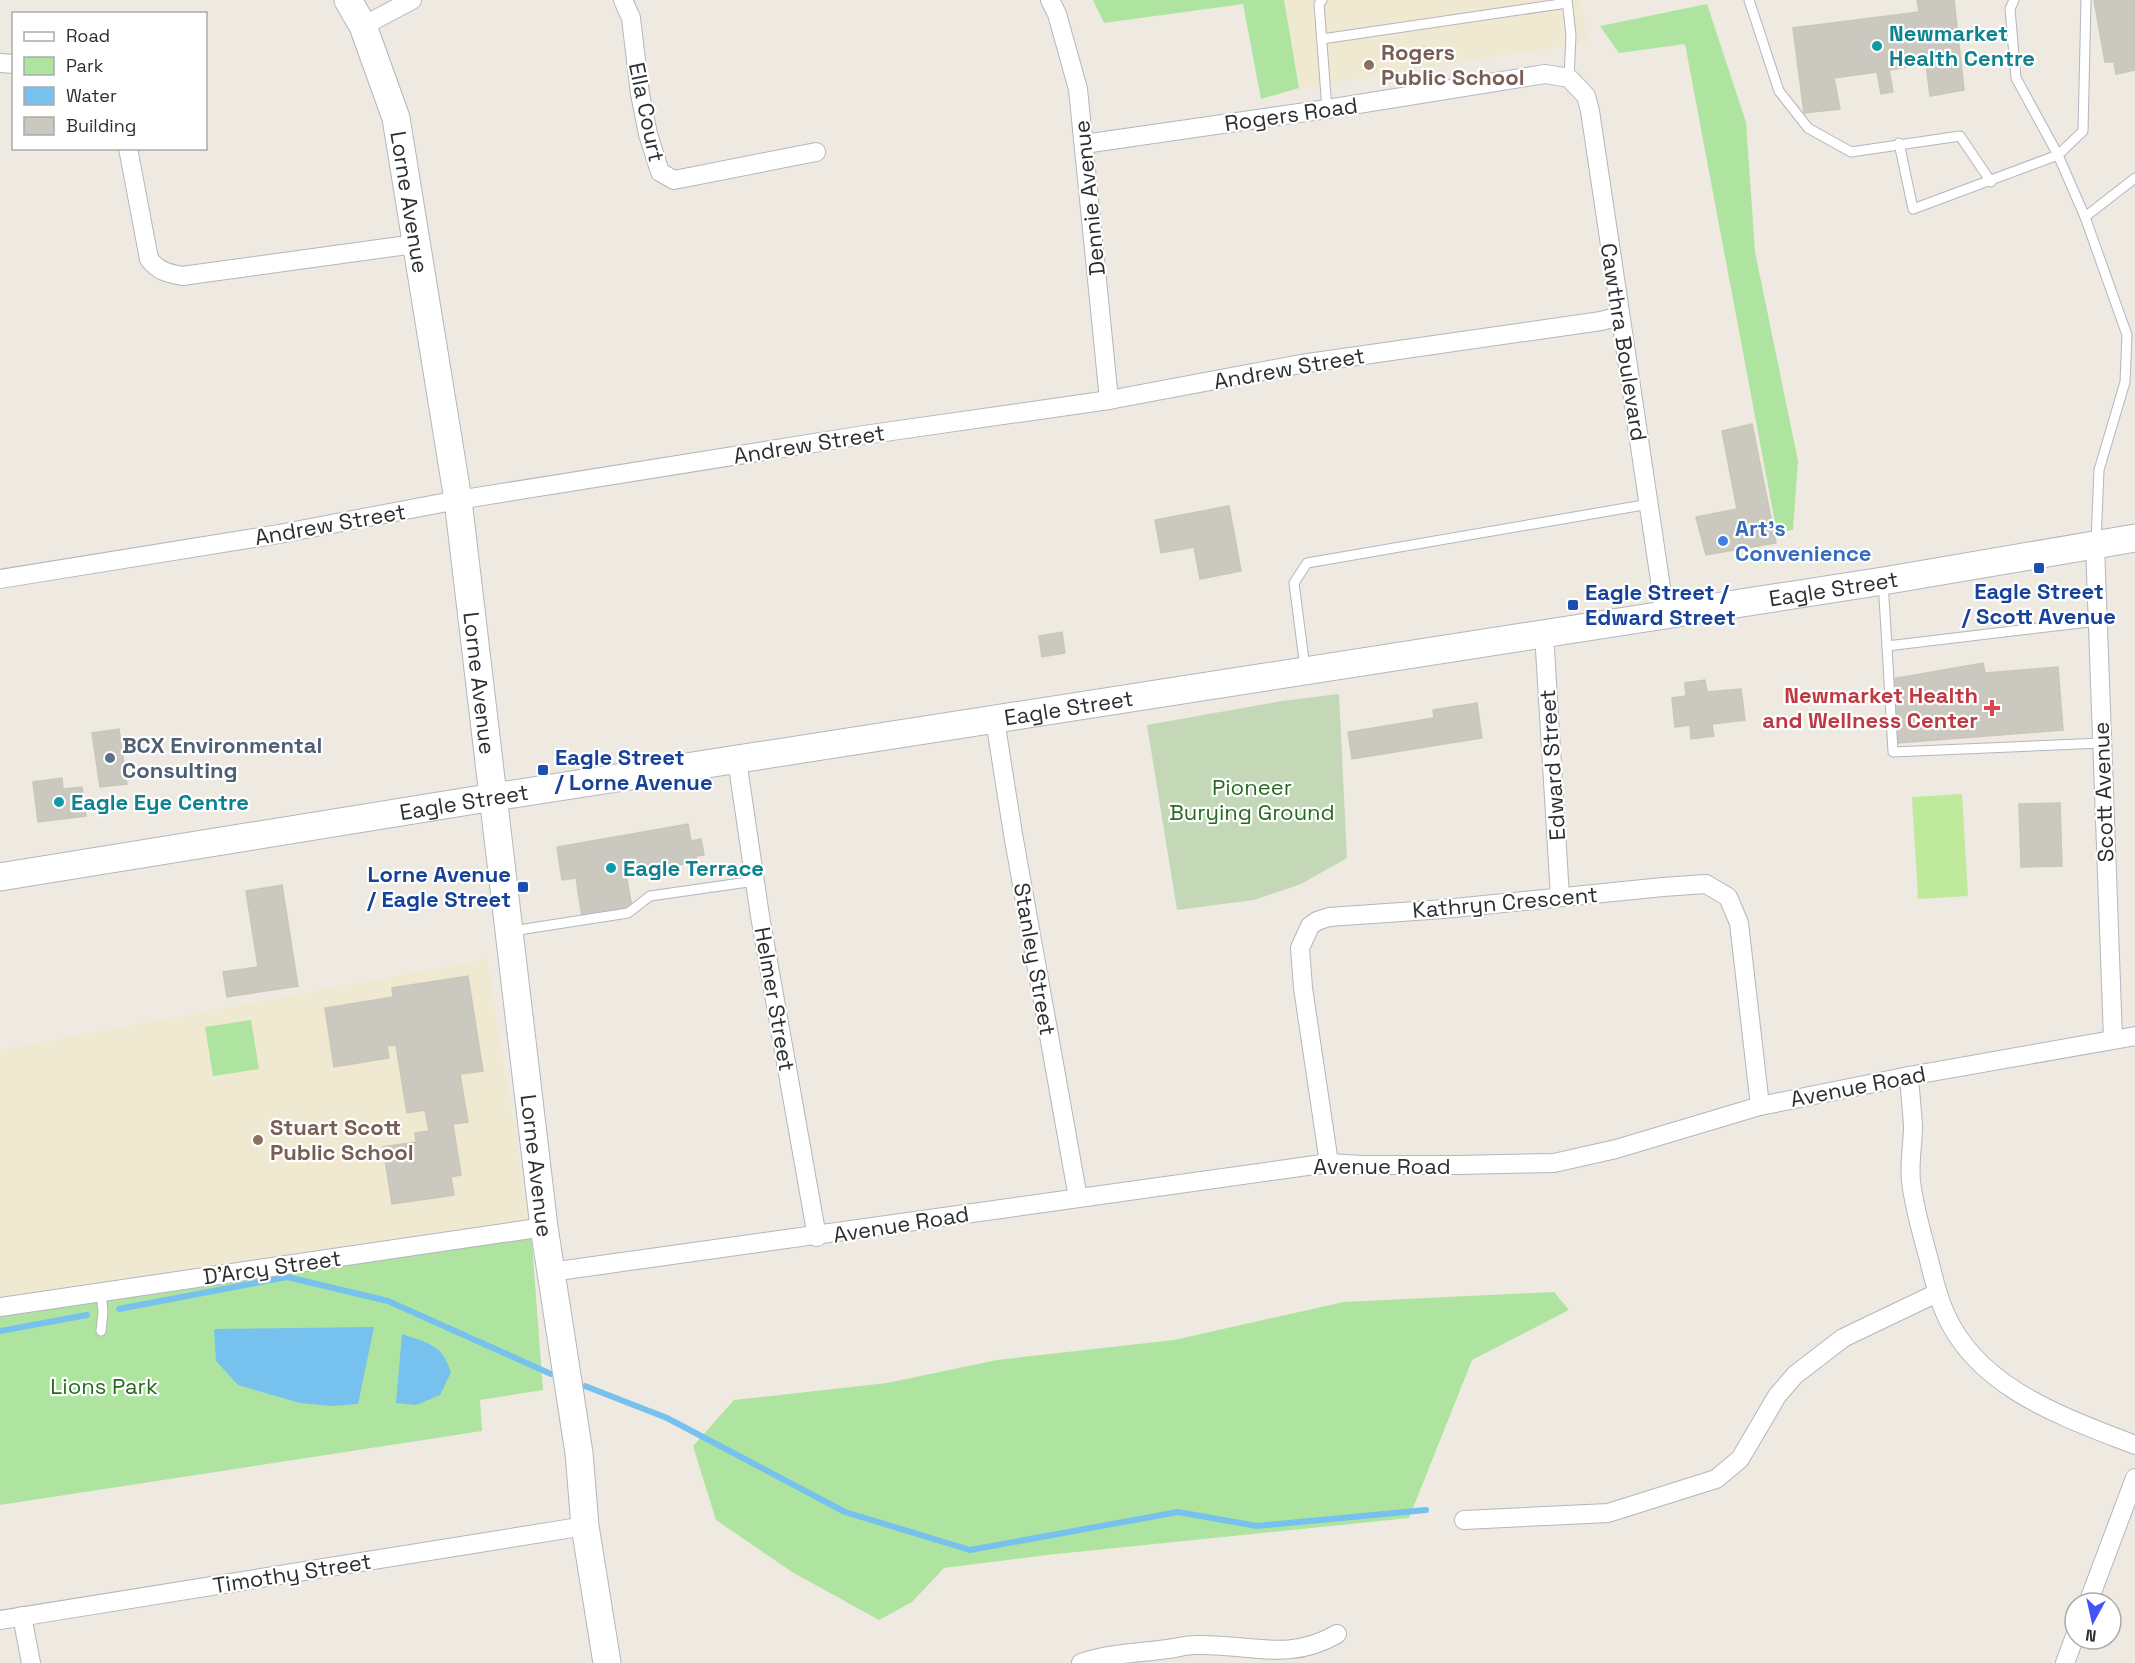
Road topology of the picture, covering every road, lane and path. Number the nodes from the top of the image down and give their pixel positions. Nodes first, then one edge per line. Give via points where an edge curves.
1 (348, 0) edge
2 (412, 0) edge
3 (623, 0) edge
4 (1050, 0) edge
5 (1322, 0) edge
6 (1749, 0) edge
7 (2014, 0) edge
8 (2086, 0) edge
9 (1567, 2) edge
10 (363, 26) junction
11 (1322, 39) junction
12 (1569, 78) junction
13 (1327, 109) junction
14 (1899, 143) junction
15 (1084, 144) junction
16 (128, 150) edge
17 (816, 152) dead end
18 (2058, 155) junction
19 (2135, 178) edge
20 (1991, 182) junction
21 (2085, 217) junction
22 (415, 244) junction
23 (1620, 316) junction
24 (1109, 400) junction
25 (458, 500) junction
26 (1648, 504) junction
27 (2135, 538) edge
28 (2095, 545) junction
29 (0, 579) edge
30 (1883, 581) junction
31 (1665, 614) junction
32 (2098, 621) junction
33 (1544, 633) junction
34 (1887, 646) junction
35 (1306, 670) junction
36 (995, 720) junction
37 (2102, 742) junction
38 (737, 760) junction
39 (494, 797) junction
40 (0, 877) edge
41 (755, 881) junction
42 (1560, 897) junction
43 (510, 932) junction
44 (2135, 1036) edge
45 (2113, 1039) junction
46 (1909, 1076) junction
47 (1761, 1106) junction
48 (1329, 1163) junction
49 (1078, 1198) junction
50 (544, 1227) junction
51 (817, 1237) junction
52 (551, 1272) junction
53 (101, 1293) junction
54 (1937, 1293) junction
55 (0, 1307) edge
56 (101, 1331) dead end
57 (2135, 1445) edge
58 (2135, 1478) edge
59 (1464, 1520) dead end
60 (585, 1526) junction
61 (2093, 1591) edge
62 (22, 1616) junction
63 (0, 1620) edge
64 (1337, 1634) dead end
65 (1168, 1656) edge
66 (31, 1663) edge
67 (607, 1663) edge
68 (1081, 1663) edge

1 - 10 main road, Lorne Avenue
2 - 10 street
3 - 17 street, Ella Court via 631,18 640,94 660,172 674,180
4 - 15 street, Dennie Avenue via 1078,89
5 - 11 lane
6 - 14 lane via 1779,91 1808,128 1851,152
7 - 18 lane via 2010,9 2016,78
8 - 18 lane via 2083,131
9 - 11 lane
9 - 12 lane via 1571,35
10 - 22 main road, Lorne Avenue via 396,118
11 - 13 lane
12 - 13 street, Rogers Road via 1545,74
12 - 23 street, Cawthra Boulevard via 1586,96 1590,111
13 - 15 street, Rogers Road
14 - 20 lane via 1960,136
14 - 20 lane via 1913,209
15 - 24 street, Dennie Avenue
16 - 22 street via 149,259 156,269 171,274 182,276
18 - 20 lane
18 - 21 lane
19 - 21 lane
21 - 28 lane via 2127,335 2125,382 2098,470
22 - 25 main road, Lorne Avenue
23 - 24 street, Andrew Street via 1300,364
23 - 26 street, Cawthra Boulevard
24 - 25 street, Andrew Street
25 - 29 street, Andrew Street via 279,534
25 - 39 main road, Lorne Avenue
26 - 31 street, Cawthra Boulevard
26 - 35 lane via 1307,563 1294,583
27 - 28 main road, Eagle Street
28 - 30 main road, Eagle Street
28 - 32 street, Scott Avenue
30 - 31 main road, Eagle Street
30 - 34 lane
31 - 33 main road, Eagle Street
32 - 34 lane
32 - 37 street, Scott Avenue
33 - 35 main road, Eagle Street
33 - 42 street, Edward Street
34 - 37 lane via 1893,752
35 - 36 main road, Eagle Street
36 - 38 main road, Eagle Street
36 - 49 street, Stanley Street
37 - 45 street, Scott Avenue
38 - 39 main road, Eagle Street
38 - 41 street, Helmer Street
39 - 40 main road, Eagle Street
39 - 43 main road, Lorne Avenue
41 - 43 lane via 650,896 623,914
41 - 51 street, Helmer Street
42 - 47 street, Kathryn Crescent via 1706,884 1728,897 1738,923
42 - 48 street, Kathryn Crescent via 1329,917 1310,926 1300,948 1303,988
43 - 50 main road, Lorne Avenue
44 - 45 street, Avenue Road
45 - 46 street, Avenue Road
46 - 47 street, Avenue Road
46 - 54 street via 1911,1178
47 - 48 street, Avenue Road via 1554,1163
48 - 49 street, Avenue Road
49 - 51 street, Avenue Road
50 - 52 main road, Lorne Avenue
50 - 53 street, D'Arcy Street
51 - 52 street, Avenue Road
52 - 60 main road, Lorne Avenue via 579,1453
53 - 55 street, D'Arcy Street
53 - 56 lane
54 - 57 street via 1946,1315 1977,1362 2053,1413
54 - 59 street via 1843,1338 1795,1375 1777,1396 1740,1459 1716,1479 1608,1513
58 - 61 street
60 - 62 street, Timothy Street
60 - 67 main road, Lorne Avenue
62 - 63 street, Timothy Street
62 - 66 street
64 - 65 street via 1314,1649 1280,1655 1195,1645
65 - 68 street via 1128,1652

